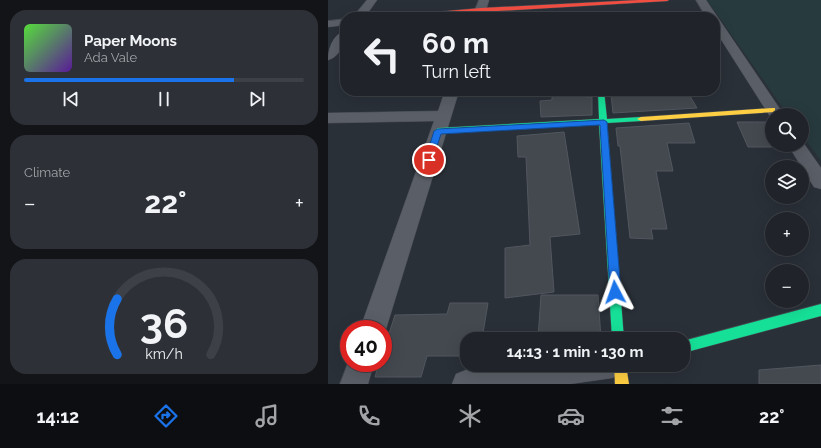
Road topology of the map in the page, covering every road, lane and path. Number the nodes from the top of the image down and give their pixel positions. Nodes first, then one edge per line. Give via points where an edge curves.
1 (372, 0) edge
2 (667, 0) edge
3 (701, 0) edge
4 (594, 6) edge
5 (481, 9) edge
6 (363, 12) edge
7 (451, 12) edge
8 (709, 12) edge
9 (340, 23) edge
10 (328, 24) edge
11 (720, 29) edge
12 (340, 41) edge
13 (328, 56) edge
14 (450, 96) edge
15 (601, 96) edge
16 (771, 108) edge
17 (765, 113) edge
18 (328, 118) edge
19 (604, 122) junction
20 (441, 124) junction
21 (801, 152) edge
22 (821, 182) edge
23 (821, 310) edge
24 (376, 320) edge
25 (618, 332) edge
26 (690, 345) edge
27 (358, 372) edge
28 (558, 372) edge
29 (621, 372) edge
30 (354, 384) edge
31 (466, 384) edge
32 (622, 384) edge

1 - 6 street
2 - 4 street
3 - 8 street
4 - 5 street
5 - 7 street
9 - 10 street
11 - 16 street
12 - 13 street
14 - 20 street
15 - 19 street
17 - 19 street
18 - 20 street
19 - 20 street
19 - 25 street
20 - 24 street
21 - 22 street
23 - 26 street
27 - 30 street
28 - 31 street
29 - 32 street

